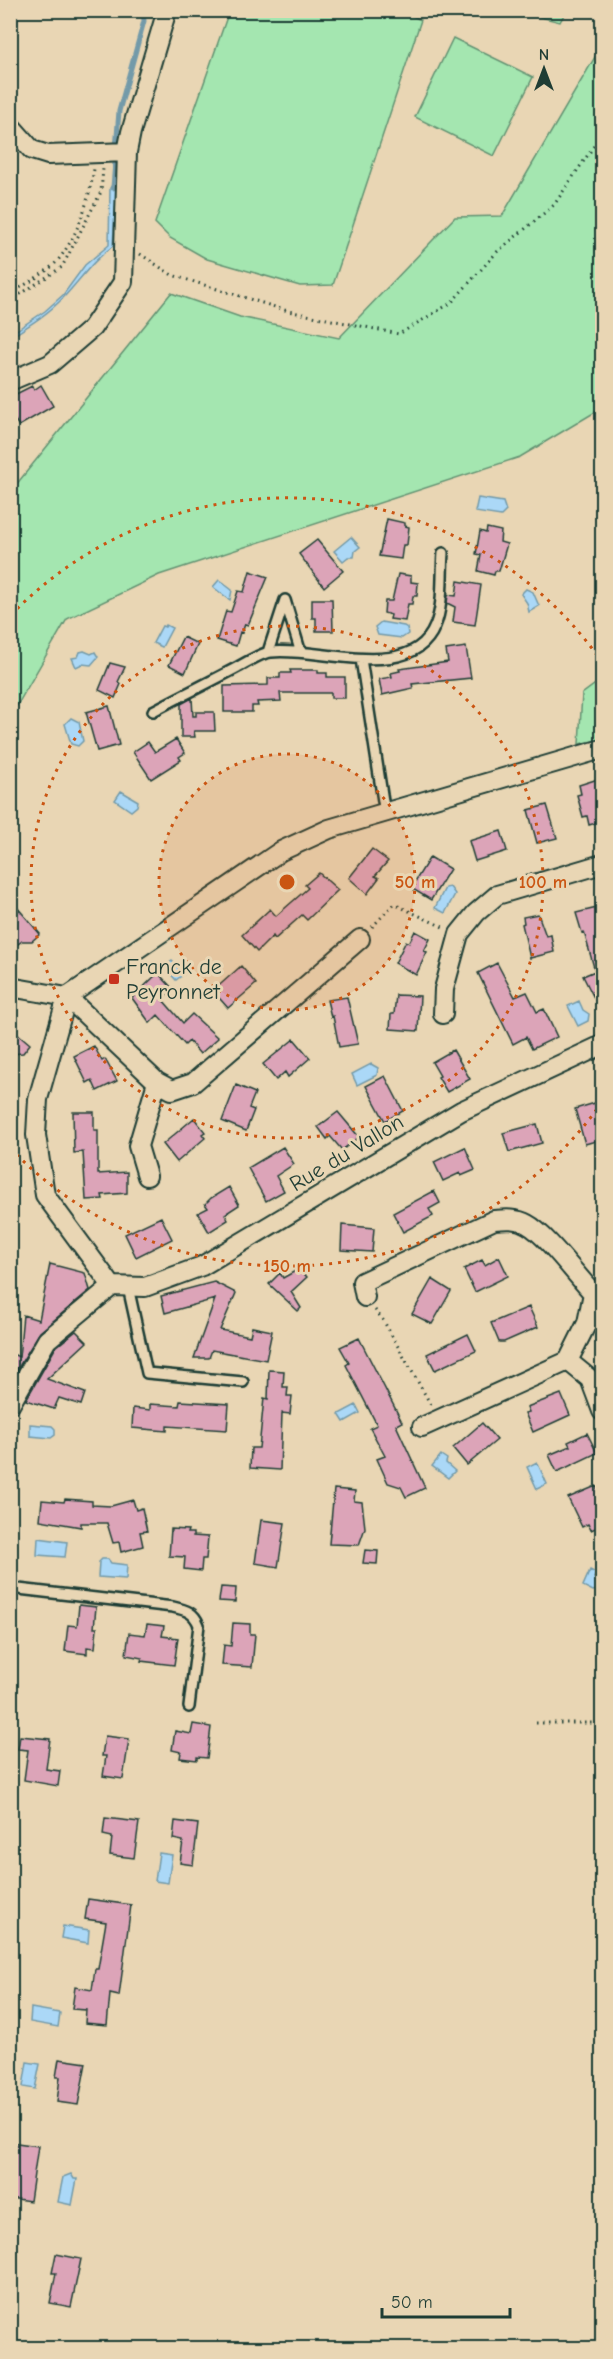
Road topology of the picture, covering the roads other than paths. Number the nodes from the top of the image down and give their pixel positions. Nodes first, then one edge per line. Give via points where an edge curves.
1 (167, 10) edge
2 (10, 125) edge
3 (127, 152) junction
4 (10, 381) edge
5 (443, 554) dead end
6 (300, 650) junction
7 (268, 652) junction
8 (361, 659) junction
9 (153, 711) dead end
10 (603, 749) edge
11 (385, 813) junction
12 (603, 864) edge
13 (360, 939) road end
14 (10, 987) edge
15 (67, 997) junction
16 (443, 1014) dead end
17 (603, 1045) edge
18 (158, 1082) junction
19 (147, 1176) dead end
20 (120, 1286) junction
21 (598, 1293) edge
22 (365, 1297) dead end
23 (568, 1361) junction
24 (243, 1382) dead end
25 (10, 1405) edge
26 (603, 1411) edge
27 (431, 1424) road end
28 (10, 1588) edge
29 (189, 1707) dead end

1 - 3 street
2 - 3 street via 32,150 48,155
3 - 4 street via 123,282 92,328 50,364
5 - 8 lane via 439,607 435,626 425,642 413,652 399,656
6 - 7 lane
6 - 7 lane via 285,600
6 - 8 lane
7 - 9 lane
8 - 11 lane
10 - 11 street
11 - 15 street via 329,830 282,851
12 - 16 street via 497,895 476,914 459,934 444,989
13 - 18 street via 193,1083 172,1090
14 - 15 street
15 - 18 street
15 - 20 street via 38,1099 37,1145 45,1196
17 - 20 street, Rue du Vallon via 461,1112 202,1266 145,1287
18 - 19 street via 138,1146
20 - 24 lane via 147,1373
20 - 25 street via 47,1340
21 - 22 street via 526,1223 503,1219 362,1282
21 - 23 street
23 - 26 street via 590,1379
23 - 27 street
28 - 29 lane via 189,1611 200,1625

